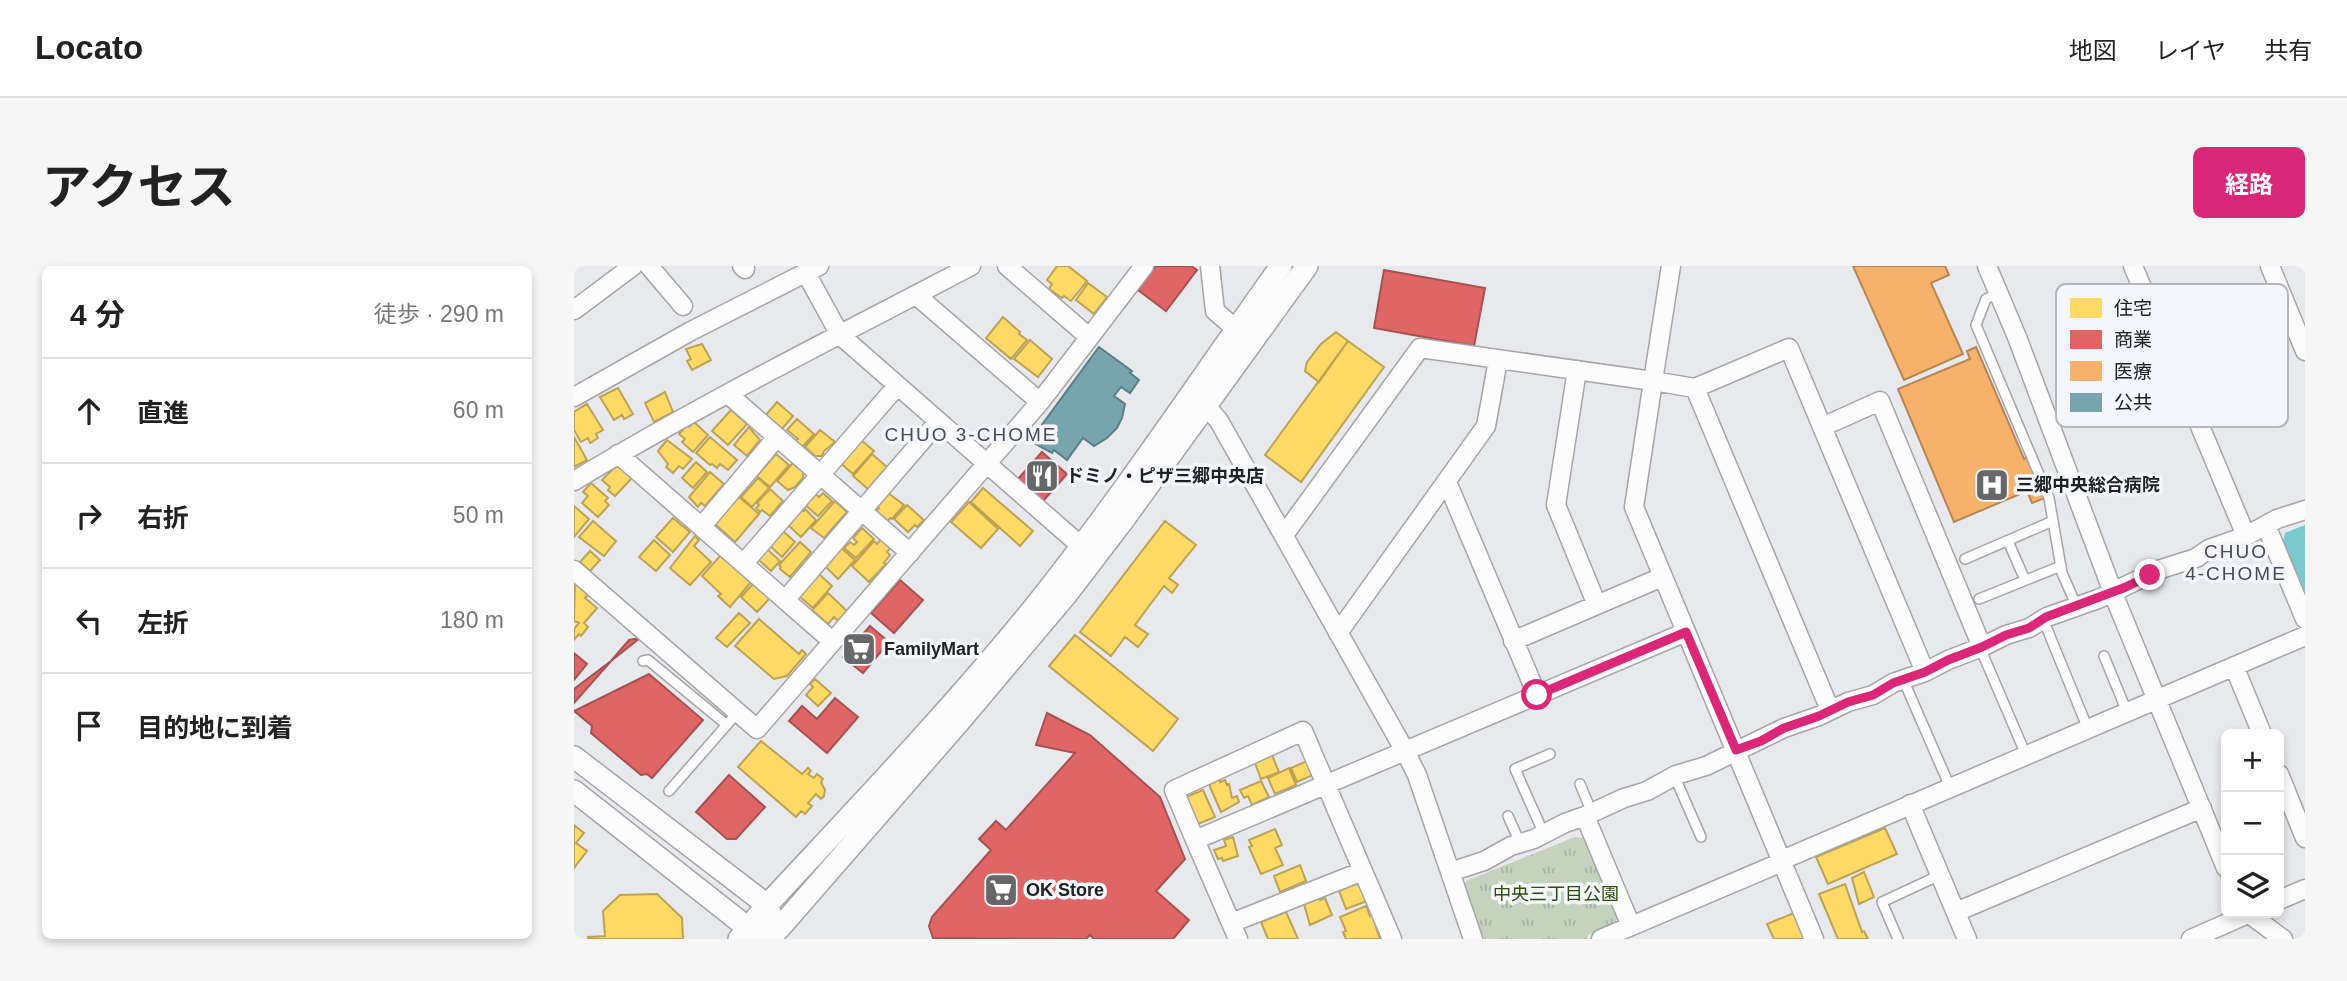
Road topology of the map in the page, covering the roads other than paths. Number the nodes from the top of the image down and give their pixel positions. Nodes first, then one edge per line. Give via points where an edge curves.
1 (633, 266) edge
2 (649, 266) edge
3 (971, 266) edge
4 (1007, 266) edge
5 (1144, 266) edge
6 (1210, 266) edge
7 (1281, 266) edge
8 (1307, 266) edge
9 (1671, 266) edge
10 (2133, 266) edge
11 (2270, 266) edge
12 (1993, 268) edge
13 (813, 269) edge
14 (2141, 284) edge
15 (2277, 284) edge
16 (1998, 293) junction
17 (916, 295) junction
18 (683, 306) dead end
19 (574, 310) edge
20 (2288, 310) edge
21 (1236, 329) junction
22 (840, 335) junction
23 (1089, 337) junction
24 (2305, 351) edge
25 (1498, 360) junction
26 (1577, 370) junction
27 (1653, 381) junction
28 (897, 386) junction
29 (1695, 388) junction
30 (728, 394) junction
31 (574, 397) edge
32 (1040, 402) junction
33 (1206, 406) junction
34 (938, 422) junction
35 (1822, 427) junction
36 (2200, 427) edge
37 (777, 437) junction
38 (618, 454) junction
39 (988, 463) junction
40 (820, 474) junction
41 (574, 481) edge
42 (1447, 482) junction
43 (2305, 510) edge
44 (862, 511) junction
45 (2053, 521) junction
46 (2266, 525) junction
47 (702, 526) junction
48 (1284, 535) junction
49 (2246, 536) junction
50 (2008, 541) junction
51 (1081, 546) junction
52 (909, 553) junction
53 (1965, 559) dead end
54 (744, 563) junction
55 (2061, 566) junction
56 (574, 570) edge
57 (1662, 577) junction
58 (2025, 580) junction
59 (2113, 593) junction
60 (786, 599) junction
61 (1979, 599) dead end
62 (1597, 605) junction
63 (2077, 607) junction
64 (2305, 619) edge
65 (2043, 620) junction
66 (1686, 632) junction
67 (1338, 633) junction
68 (2305, 636) edge
69 (832, 641) junction
70 (1513, 641) junction
71 (1982, 647) junction
72 (2104, 656) dead end
73 (643, 661) dead end
74 (2234, 666) junction
75 (1925, 672) junction
76 (1903, 679) junction
77 (1537, 695) junction
78 (2157, 700) junction
79 (1830, 710) junction
80 (2127, 712) junction
81 (733, 719) junction
82 (2088, 729) junction
83 (2260, 729) edge
84 (1736, 750) junction
85 (1405, 751) junction
86 (1550, 754) dead end
87 (2026, 755) junction
88 (574, 757) edge
89 (1674, 775) junction
90 (1326, 784) junction
91 (1580, 784) dead end
92 (2284, 786) edge
93 (1950, 788) junction
94 (574, 791) edge
95 (669, 791) dead end
96 (1910, 804) junction
97 (2202, 808) junction
98 (1588, 815) junction
99 (1508, 816) dead end
100 (1544, 834) junction
101 (1701, 837) dead end
102 (2305, 838) edge
103 (1195, 840) junction
104 (1520, 843) junction
105 (2221, 856) edge
106 (1782, 861) junction
107 (1363, 871) junction
108 (1450, 872) junction
109 (1940, 875) junction
110 (2305, 888) edge
111 (2284, 898) edge
112 (767, 905) junction
113 (1955, 912) junction
114 (2238, 918) edge
115 (2256, 918) edge
116 (1631, 926) junction
117 (1235, 931) edge
118 (743, 933) edge
119 (779, 936) edge
120 (1392, 939) edge
121 (1473, 939) edge
122 (1601, 939) edge
123 (1814, 939) edge
124 (1898, 939) edge
125 (1967, 939) edge
126 (2191, 939) edge
127 (2283, 939) edge

1 - 19 street
2 - 18 street
3 - 17 street
4 - 23 street
5 - 23 street
6 - 21 street via 1215,311
7 - 21 street
8 - 33 street
9 - 27 street
10 - 14 street
11 - 15 street
12 - 16 street
13 - 22 street
13 - 31 street
16 - 45 lane via 1986,299 1976,325 2049,498
16 - 59 street
17 - 22 street
17 - 32 street
20 - 24 street
21 - 51 street
22 - 28 street
22 - 30 street
23 - 32 street
25 - 26 street
25 - 42 street via 1486,426
25 - 48 street via 1420,348
26 - 27 street
26 - 62 street via 1556,505
27 - 29 street
27 - 57 street via 1634,507
28 - 34 street
28 - 40 street
29 - 35 street via 1789,348
29 - 79 street
30 - 37 street
30 - 38 street
32 - 39 street
33 - 48 street
33 - 119 street via 1067,594
34 - 39 street
34 - 44 street
35 - 71 street via 1880,401
35 - 75 street
36 - 49 street
37 - 40 street
37 - 47 street
38 - 41 street
38 - 47 street
39 - 51 street
39 - 52 street
40 - 44 street
40 - 54 street
42 - 67 street
42 - 70 street
43 - 46 street
44 - 52 street
44 - 60 street
45 - 50 lane
45 - 55 lane
46 - 49 street
46 - 64 street
47 - 54 street
48 - 67 street
49 - 59 street
50 - 53 lane
50 - 58 lane
51 - 112 street via 951,704
52 - 69 street
54 - 60 street
55 - 58 lane
55 - 63 lane
56 - 81 street
57 - 62 street
57 - 66 street
58 - 61 lane
59 - 63 street
59 - 78 street
60 - 69 street
62 - 70 street
63 - 65 street
65 - 71 street
65 - 82 lane
66 - 77 street
66 - 84 street
67 - 85 street
68 - 74 street
69 - 81 street via 757,729
70 - 77 street
71 - 75 street
71 - 87 lane
72 - 80 lane
73 - 81 lane via 648,660
74 - 78 street
74 - 83 street
75 - 76 street
76 - 79 street
76 - 93 lane
77 - 85 street
78 - 80 street
78 - 97 street
79 - 84 street
80 - 82 street
81 - 95 lane
82 - 87 street
84 - 89 street via 1706,766
84 - 106 street
85 - 90 street
85 - 108 street
86 - 100 lane via 1516,769
87 - 93 street
88 - 112 street
89 - 98 street
89 - 101 lane
90 - 103 street
90 - 103 street via 1303,732 1174,790
90 - 107 street
91 - 98 lane
92 - 102 street
93 - 96 street
94 - 118 street
96 - 106 street
96 - 109 street
97 - 105 street
97 - 113 street
98 - 100 street
98 - 116 street
99 - 104 lane
100 - 104 street
103 - 117 street
104 - 108 street
106 - 116 street
106 - 123 street
107 - 117 street
107 - 120 street
108 - 121 street
109 - 113 street
109 - 124 lane via 1882,902
110 - 111 street
112 - 118 street
112 - 119 street
113 - 125 street
114 - 126 street
115 - 127 street
116 - 122 street
118 - 119 street

